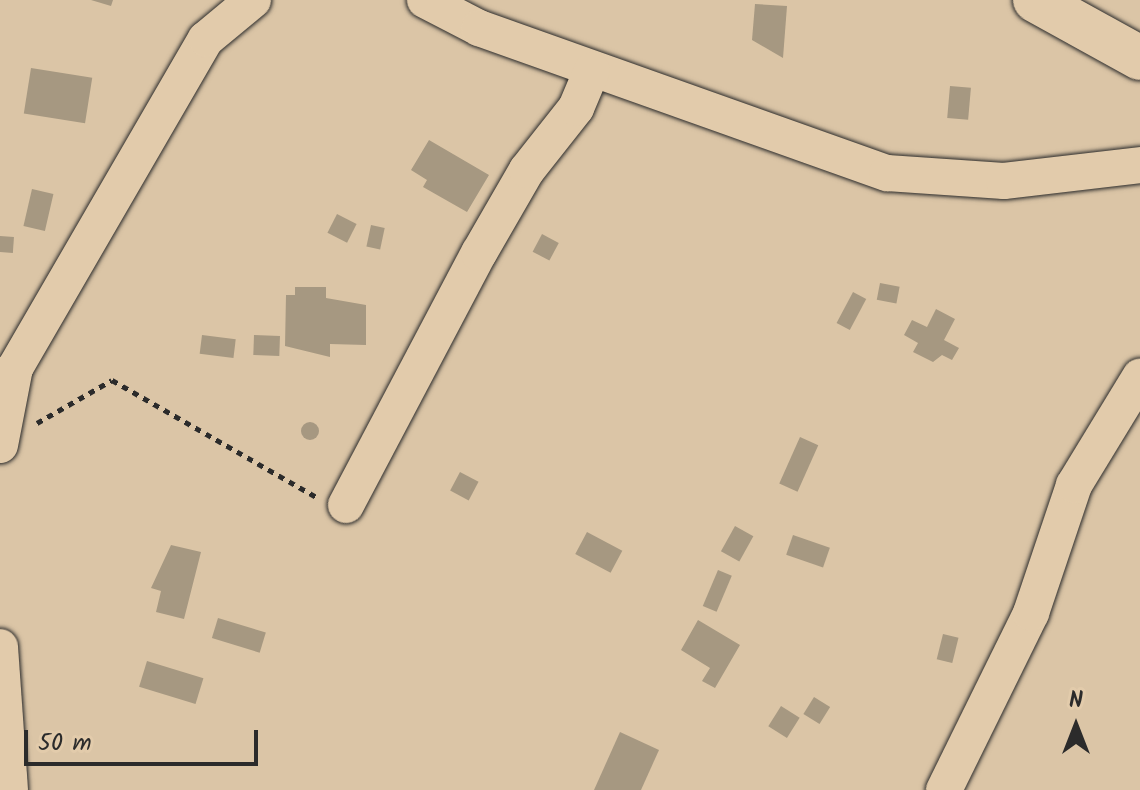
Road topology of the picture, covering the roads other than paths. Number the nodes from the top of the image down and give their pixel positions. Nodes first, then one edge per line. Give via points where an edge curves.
1 (253, 0) edge
2 (425, 0) edge
3 (1035, 0) edge
4 (1140, 58) edge
5 (592, 70) junction
6 (1140, 165) edge
7 (8, 375) edge
8 (1140, 377) edge
9 (2, 440) edge
10 (346, 505) road end
11 (0, 647) edge
12 (10, 790) edge
13 (944, 790) edge

1 - 7 street via 198,51
2 - 5 street
3 - 4 street
5 - 6 street via 898,175 1004,181
5 - 10 street via 576,108 527,170 479,253
7 - 9 street
8 - 13 street via 1074,485 1031,613
11 - 12 street

